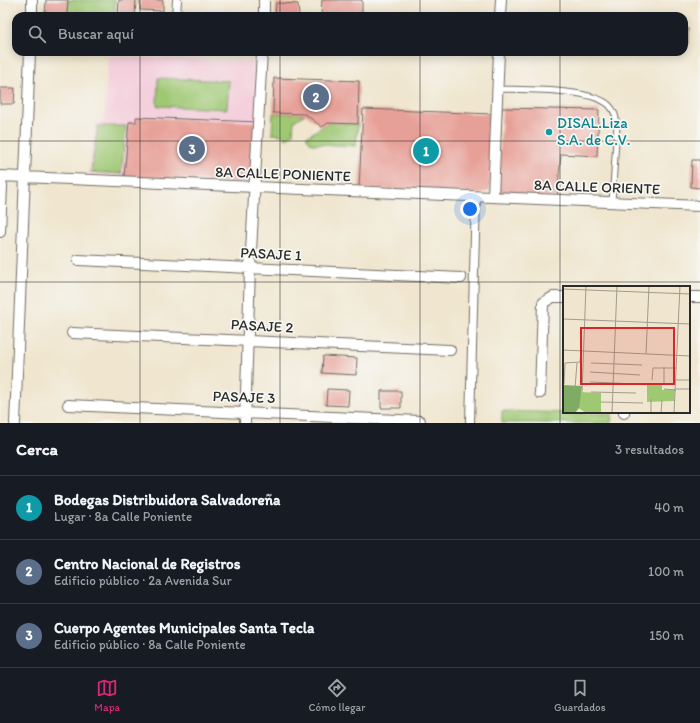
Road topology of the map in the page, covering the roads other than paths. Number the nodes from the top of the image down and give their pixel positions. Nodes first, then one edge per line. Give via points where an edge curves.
1 (32, 0) edge
2 (177, 0) edge
3 (264, 0) edge
4 (501, 0) edge
5 (32, 12) edge
6 (176, 12) edge
7 (264, 12) edge
8 (500, 12) edge
9 (30, 56) edge
10 (262, 56) edge
11 (499, 56) edge
12 (497, 89) junction
13 (0, 176) edge
14 (25, 177) junction
15 (256, 188) junction
16 (476, 197) junction
17 (493, 197) junction
18 (612, 202) junction
19 (700, 206) edge
20 (0, 232) edge
21 (78, 260) dead end
22 (250, 268) junction
23 (461, 278) dead end
24 (563, 296) edge
25 (72, 333) dead end
26 (248, 340) junction
27 (450, 350) dead end
28 (540, 393) dead end
29 (68, 405) dead end
30 (246, 412) junction
31 (420, 421) dead end
32 (15, 423) edge
33 (245, 423) edge
34 (470, 423) edge

1 - 5 street
2 - 6 street
3 - 7 street
4 - 8 street
9 - 14 street
10 - 15 street
11 - 12 street
12 - 17 street
12 - 18 lane via 575,93 594,97 609,105 615,113 617,125
13 - 14 street, 8A CALLE PONIENTE
13 - 20 street
14 - 15 street, 8A CALLE PONIENTE
14 - 32 street
15 - 16 street, 8A CALLE PONIENTE
15 - 22 street
16 - 17 street, 8A CALLE PONIENTE
16 - 34 street
17 - 18 street, 8A CALLE ORIENTE
18 - 19 street, 8A CALLE ORIENTE
21 - 22 street, PASAJE 1
22 - 23 street, PASAJE 1
22 - 26 street
24 - 28 street via 553,297 542,303
25 - 26 street, PASAJE 2
26 - 27 street, PASAJE 2
26 - 30 street
29 - 30 street, PASAJE 3
30 - 31 street, PASAJE 3
30 - 33 street

